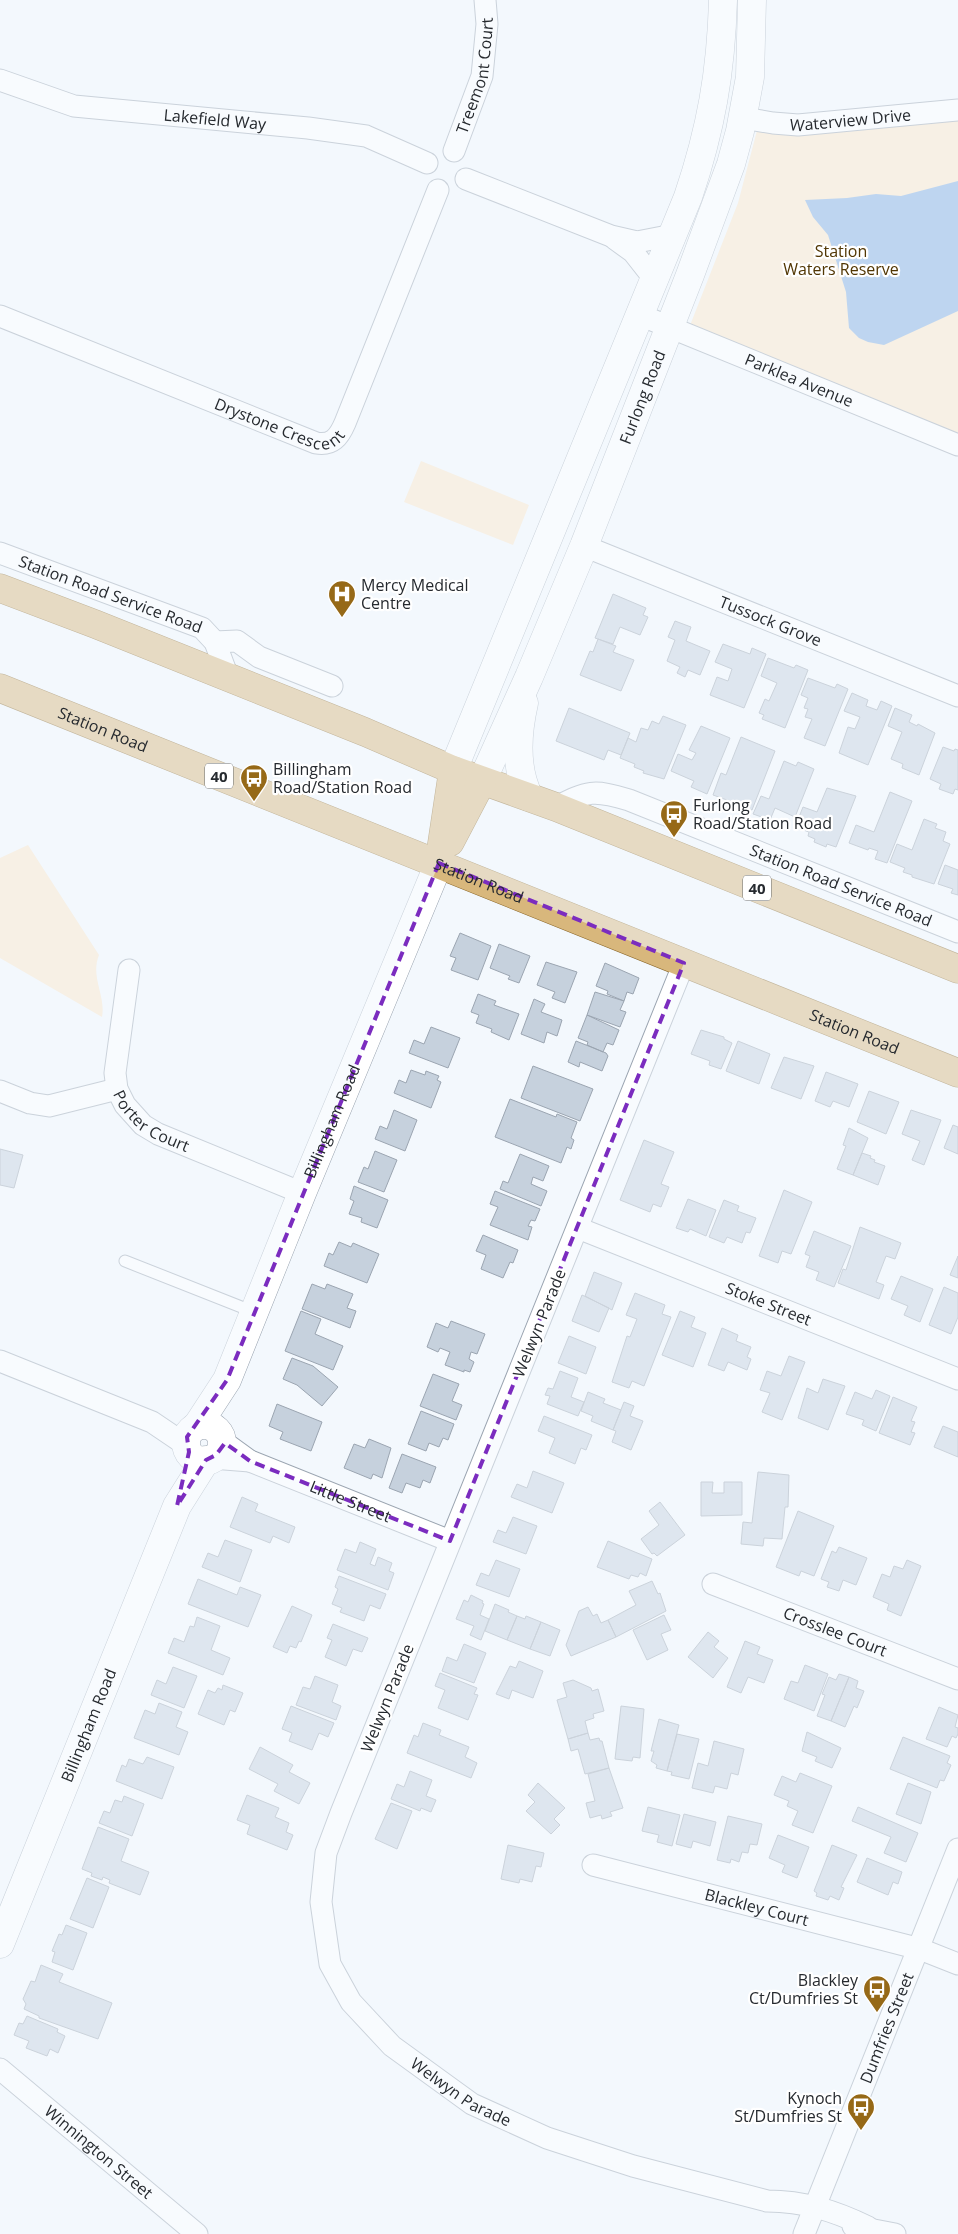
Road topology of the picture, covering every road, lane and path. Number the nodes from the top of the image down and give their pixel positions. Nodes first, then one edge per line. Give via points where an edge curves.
1 (485, 0) edge
2 (723, 0) edge
3 (752, 0) edge
4 (0, 80) edge
5 (958, 110) edge
6 (743, 118) junction
7 (454, 151) junction
8 (427, 163) junction
9 (466, 179) junction
10 (438, 190) junction
11 (673, 235) junction
12 (611, 236) junction
13 (655, 280) junction
14 (640, 315) junction
15 (0, 316) edge
16 (669, 328) junction
17 (958, 445) edge
18 (584, 546) junction
19 (0, 553) edge
20 (0, 588) edge
21 (215, 642) junction
22 (228, 677) junction
23 (529, 677) junction
24 (332, 686) dead end
25 (0, 688) edge
26 (958, 696) edge
27 (453, 770) junction
28 (482, 780) junction
29 (529, 797) junction
30 (556, 807) junction
31 (439, 863) junction
32 (958, 932) edge
33 (684, 963) junction
34 (958, 969) edge
35 (128, 970) dead end
36 (958, 1073) edge
37 (118, 1089) junction
38 (0, 1091) edge
39 (302, 1193) junction
40 (578, 1228) junction
41 (125, 1261) dead end
42 (255, 1313) junction
43 (0, 1361) edge
44 (958, 1379) edge
45 (203, 1443) junction
46 (450, 1541) junction
47 (713, 1584) dead end
48 (958, 1679) edge
49 (958, 1849) edge
50 (594, 1865) dead end
51 (0, 1944) edge
52 (920, 1949) junction
53 (958, 1964) edge
54 (0, 2069) edge
55 (810, 2220) edge
56 (197, 2234) edge
57 (894, 2234) edge

1 - 7 street, Treemont Court via 488,24 482,76
2 - 11 main road, Furlong Road via 721,54 714,106 704,150
3 - 6 main road, Furlong Road via 750,77
4 - 8 street, Lakefield Way via 74,106 366,136
5 - 6 street, Waterview Drive via 798,125
6 - 16 main road, Furlong Road via 714,214
7 - 8 street via 441,150
7 - 9 street via 464,159
8 - 10 street via 429,182
9 - 10 street via 454,190
9 - 12 street
10 - 15 street, Drystone Crescent via 345,423 338,437 328,443 316,443
11 - 12 street via 637,242
11 - 13 main road, Furlong Road
12 - 13 street via 633,252
13 - 14 main road, Furlong Road
14 - 16 street, Parklea Avenue
14 - 27 main road, Furlong Road
16 - 17 street, Parklea Avenue
16 - 18 main road, Furlong Road
18 - 23 main road, Furlong Road
18 - 26 street, Tussock Grove
19 - 21 street, Station Road Service Road via 188,622 202,628
20 - 22 main road, 40
21 - 22 street, Station Road Service Road
21 - 24 street, Station Road Service Road via 237,641 259,657
22 - 27 main road, 40
23 - 28 main road, Furlong Road
23 - 29 main road via 522,711 519,765 522,783
25 - 31 main road, Station Road / 40
27 - 28 main road, 40
27 - 31 main road
28 - 29 main road, 40
28 - 31 main road
29 - 30 main road, 40
30 - 32 street, Station Road Service Road via 584,794 611,794
30 - 34 main road, 40
31 - 33 main road, Station Road / 40
31 - 39 main road, Billingham Road
33 - 36 main road, Station Road / 40
33 - 40 street, Welwyn Parade
35 - 37 street, Porter Court via 115,1073
37 - 38 street via 49,1106 30,1103
37 - 39 street, Porter Court via 134,1116 158,1134
39 - 42 main road, Billingham Road
40 - 44 street, Stoke Street
40 - 46 street, Welwyn Parade
41 - 42 lane
42 - 45 main road, Billingham Road
43 - 45 street, Little Street
45 - 46 street, Little Street
45 - 51 main road, Billingham Road
46 - 55 street, Welwyn Parade via 326,1853 321,1902 330,1964 351,2002 392,2046 472,2104 547,2138 633,2166 767,2202
47 - 48 street, Crosslee Court
49 - 52 street, Dumfries Street
50 - 52 street, Blackley Court
52 - 53 street, Blackley Court
52 - 55 street, Dumfries Street
54 - 56 street, Winnington Street
55 - 57 street, Welwyn Parade via 868,2227

